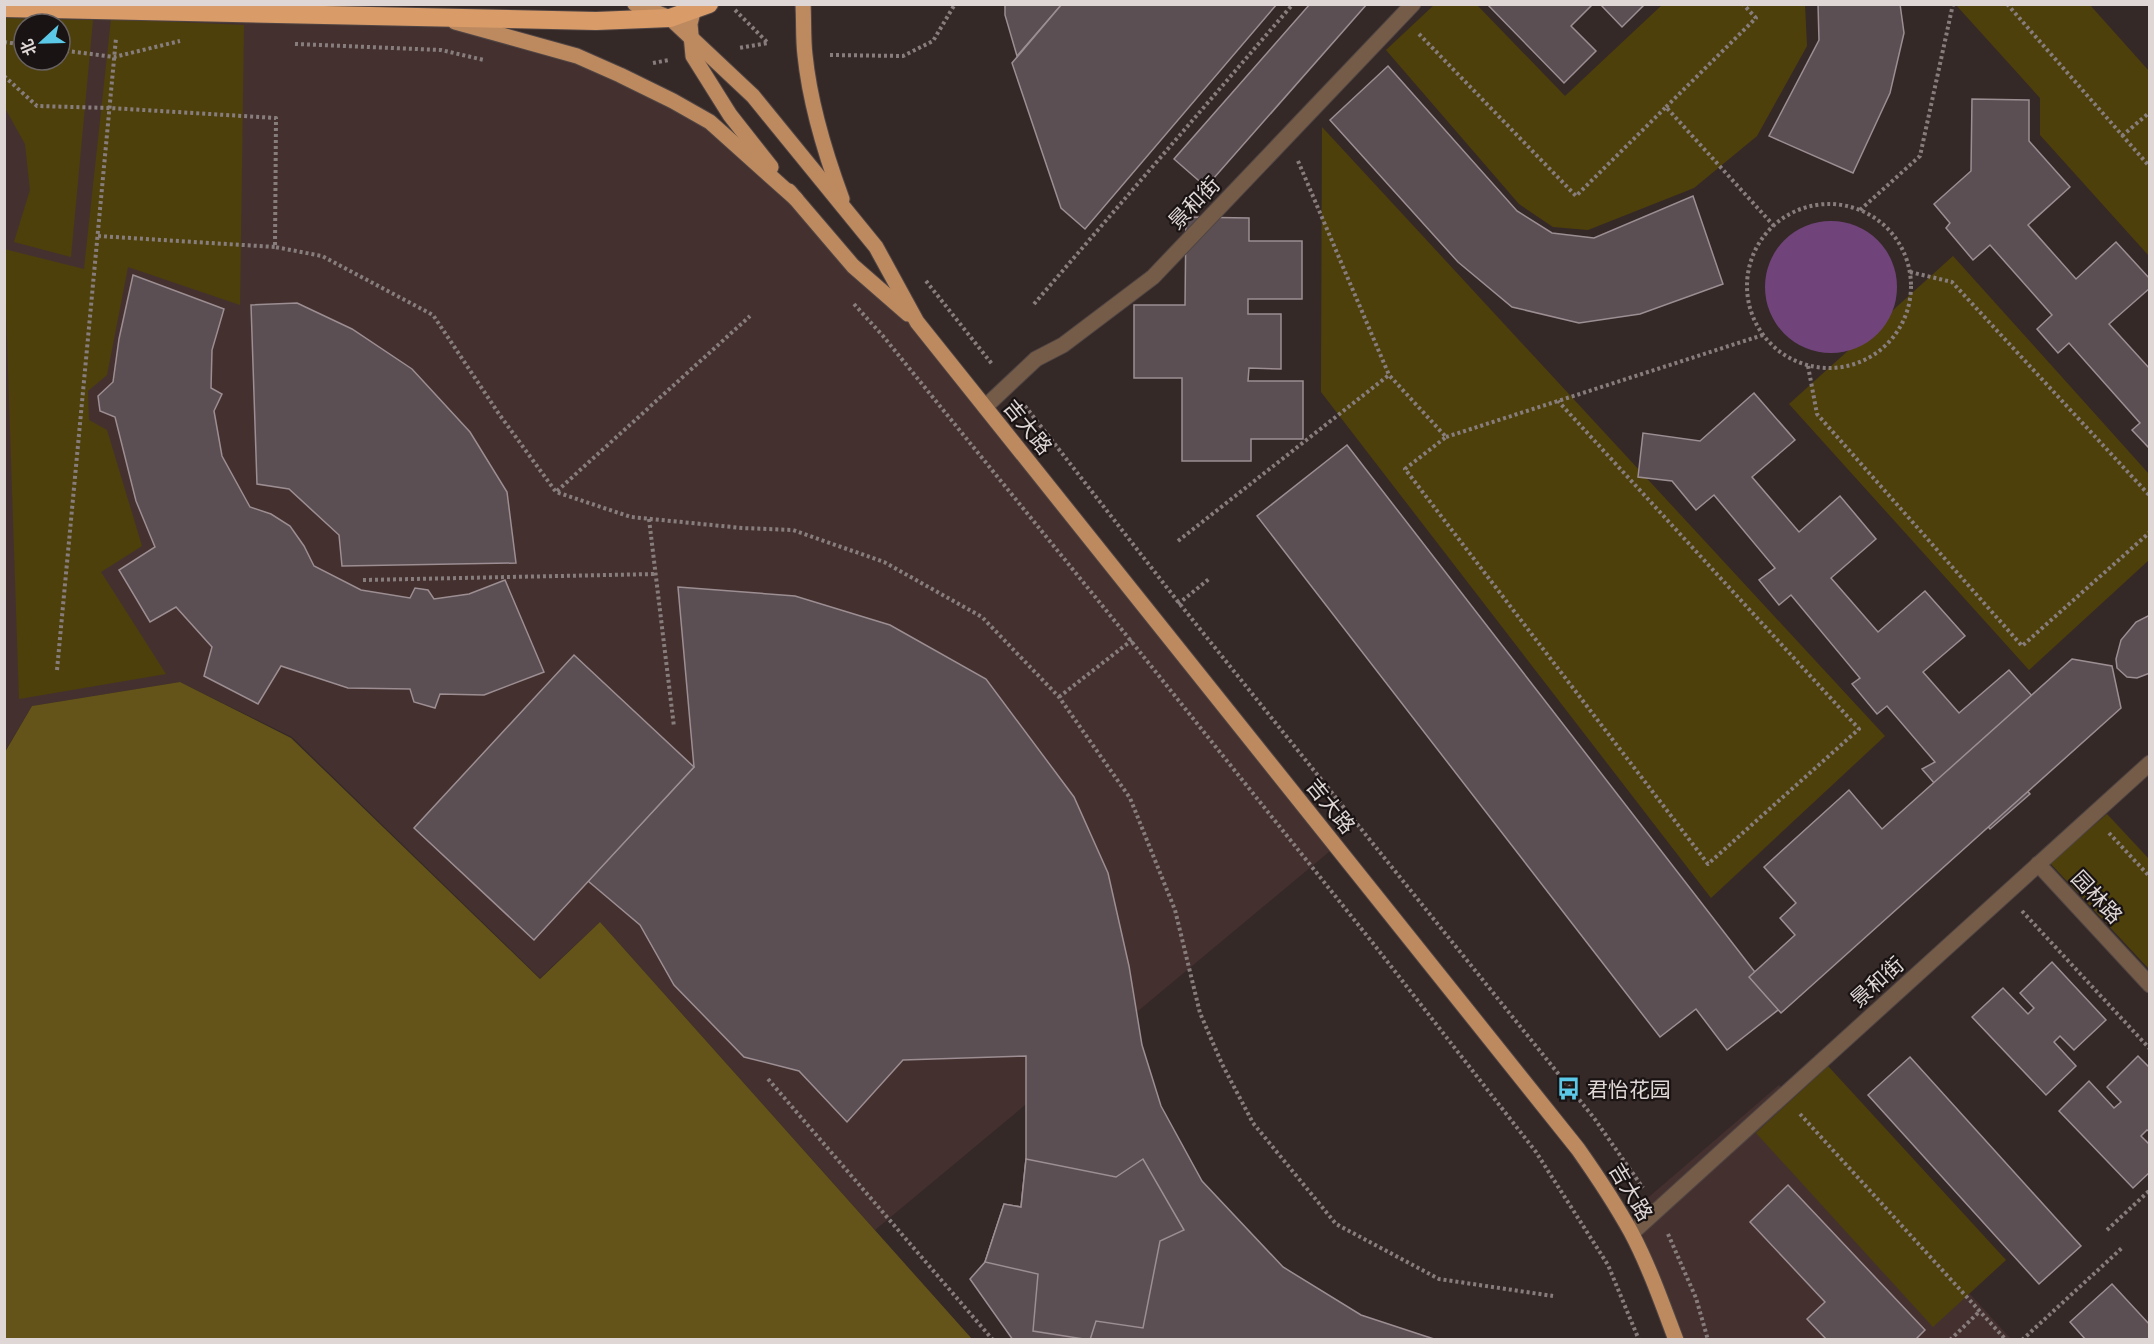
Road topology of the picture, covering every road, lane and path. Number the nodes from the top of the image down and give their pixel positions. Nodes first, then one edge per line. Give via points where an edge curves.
1 (635, 4) edge
2 (803, 4) edge
3 (956, 4) edge
4 (1293, 4) edge
5 (1413, 4) edge
6 (1743, 4) edge
7 (1953, 4) edge
8 (2007, 4) edge
9 (698, 7) edge
10 (4, 8) edge
11 (119, 10) junction
12 (434, 16) junction
13 (1402, 16) junction
14 (670, 18) junction
15 (691, 38) junction
16 (185, 40) dead end
17 (768, 43) dead end
18 (284, 44) dead end
19 (72, 52) edge
20 (805, 55) junction
21 (114, 57) junction
22 (491, 61) dead end
23 (4, 76) edge
24 (1666, 107) junction
25 (110, 108) junction
26 (2150, 112) edge
27 (1287, 136) junction
28 (2122, 136) junction
29 (2150, 166) edge
30 (796, 199) junction
31 (846, 210) junction
32 (1860, 210) junction
33 (1774, 226) junction
34 (98, 237) junction
35 (275, 247) junction
36 (1910, 272) junction
37 (923, 277) dead end
38 (852, 302) dead end
39 (1034, 304) dead end
40 (750, 316) dead end
41 (917, 322) junction
42 (1763, 335) junction
43 (1808, 366) junction
44 (1389, 375) junction
45 (1009, 385) junction
46 (1558, 401) junction
47 (985, 407) junction
48 (1446, 437) junction
49 (556, 492) junction
50 (2150, 496) edge
51 (650, 519) junction
52 (2150, 532) edge
53 (1178, 541) dead end
54 (656, 574) junction
55 (363, 580) dead end
56 (57, 670) dead end
57 (674, 727) dead end
58 (2150, 763) edge
59 (2092, 815) junction
60 (2038, 864) junction
61 (2150, 877) edge
62 (2006, 894) junction
63 (2150, 985) edge
64 (2150, 1049) edge
65 (768, 1079) dead end
66 (1783, 1096) junction
67 (2150, 1190) edge
68 (1658, 1210) junction
69 (2107, 1230) dead end
70 (1632, 1233) junction
71 (2123, 1247) dead end
72 (1553, 1296) dead end
73 (1980, 1311) junction
74 (993, 1340) edge
75 (1639, 1340) edge
76 (1676, 1340) edge
77 (1708, 1340) edge
78 (1950, 1340) edge
79 (2006, 1340) edge
80 (2022, 1340) edge

1 - 14 main road
2 - 20 main road
3 - 20 path via 933,40 903,56
4 - 39 path
5 - 13 street, 景和街
6 - 24 path via 1756,18
7 - 32 path via 1920,156
8 - 28 path
9 - 14 highway
9 - 15 main road via 690,24
10 - 11 highway
11 - 12 highway
11 - 21 path
12 - 14 highway via 573,21
12 - 30 main road via 577,56 662,95 710,122
13 - 24 path via 1576,196
13 - 27 street, 景和街
14 - 15 main road, 吉大路
15 - 30 main road via 693,56 730,115
15 - 31 main road, 吉大路 via 753,96
16 - 21 path
17 - 20 path
18 - 22 path via 441,50
19 - 21 path
20 - 31 main road via 814,110
21 - 25 path
23 - 25 path via 37,106
24 - 33 path
25 - 34 path
25 - 35 path via 276,118
26 - 28 path
27 - 44 path
27 - 45 street, 景和街 via 1153,276 1063,345 1036,359
28 - 29 path
30 - 41 main road, 吉大路 via 853,266
31 - 41 main road, 吉大路 via 876,248
32 - 33 path via 1834,204 1807,207
32 - 36 path via 1884,225 1901,246
33 - 42 path via 1763,236 1751,260 1747,286 1751,312
34 - 35 path
34 - 56 path
35 - 49 path via 322,256 433,315
36 - 43 path via 1910,300 1901,326 1884,348 1862,362 1835,369
36 - 50 path via 1952,282
37 - 45 path
38 - 75 path via 1131,641 1536,1152 1608,1265
40 - 49 path
41 - 47 main road, 吉大路
42 - 43 path via 1783,355
42 - 46 path
43 - 52 path via 1816,414 2022,646
44 - 48 path
44 - 53 path
45 - 47 street, 景和街
45 - 68 path via 1179,603 1594,1118
46 - 48 path
46 - 48 path via 1859,729 1708,864 1405,469
47 - 70 main road, 吉大路 via 1578,1149
49 - 51 path via 631,517
51 - 54 path
51 - 72 path via 793,530 884,562 982,617 1059,697 1130,798 1175,910 1200,1013 1222,1064 1253,1123 1336,1224 1439,1279
54 - 55 path
54 - 57 path
58 - 59 street, 景和街
59 - 60 street, 景和街
59 - 61 path
60 - 62 street, 景和街
60 - 63 street, 园林路
62 - 64 path
62 - 66 street, 景和街
65 - 74 path
66 - 68 street, 景和街
66 - 73 path
67 - 69 path
68 - 70 street, 景和街
68 - 77 path via 1696,1298
70 - 76 main road, 吉大路
71 - 80 path
73 - 78 path
73 - 79 path

